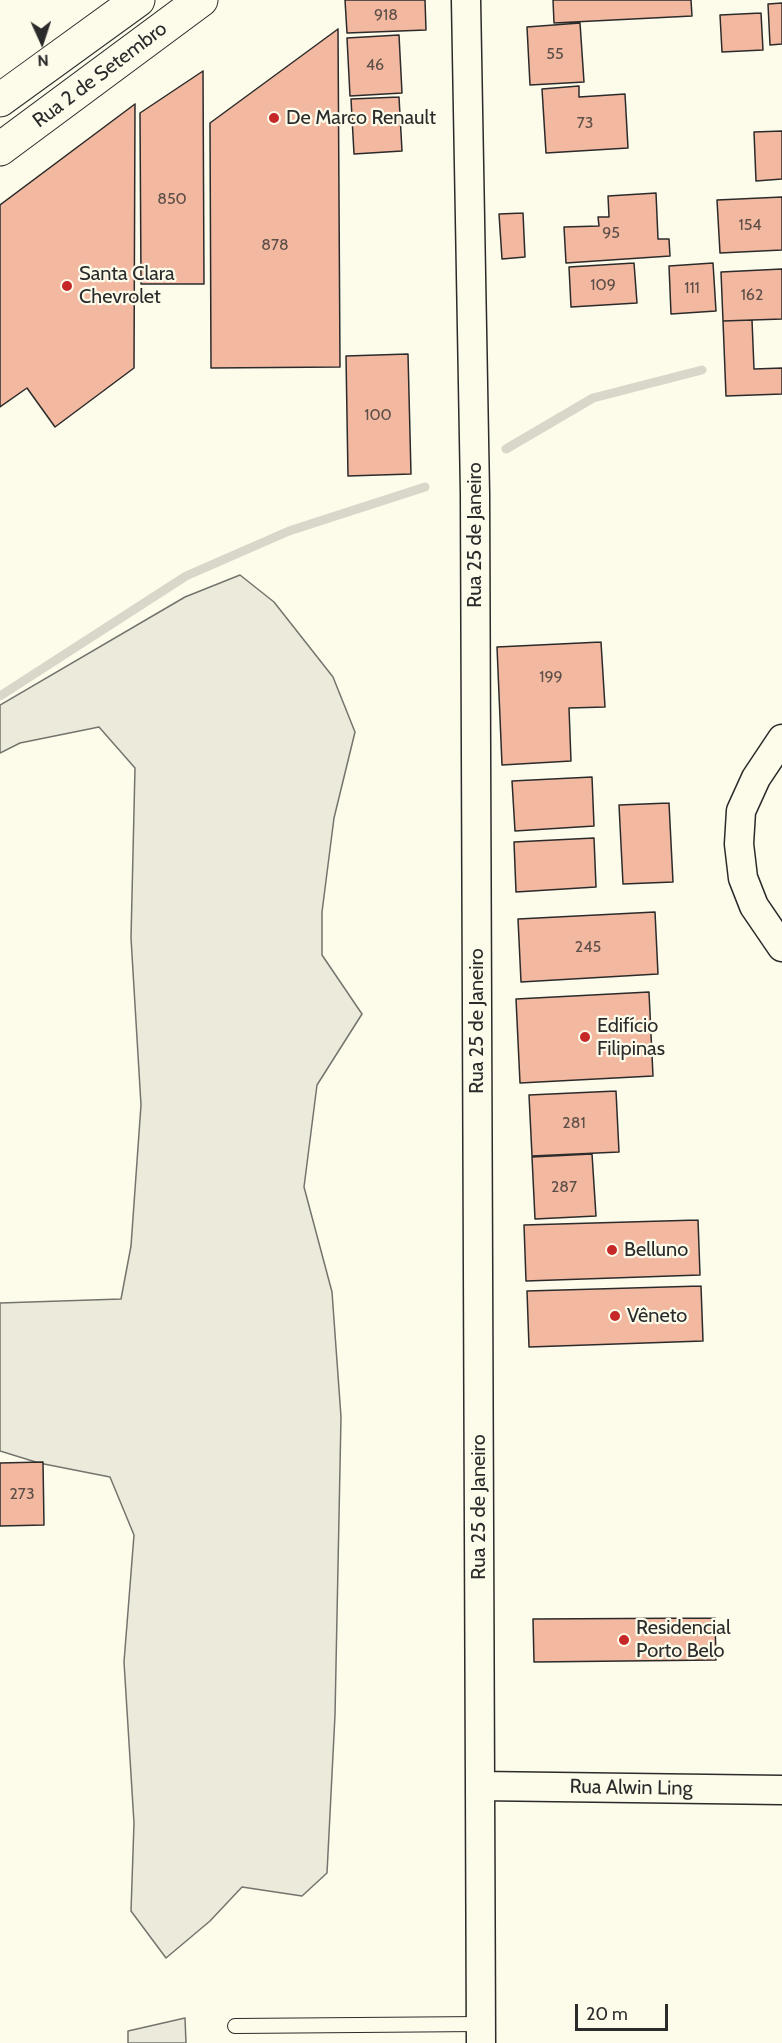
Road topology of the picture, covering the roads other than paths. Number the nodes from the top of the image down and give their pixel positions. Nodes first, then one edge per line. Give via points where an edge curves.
1 (138, 0) edge
2 (201, 0) edge
3 (466, 0) edge
4 (0, 100) edge
5 (0, 149) edge
6 (782, 739) edge
7 (782, 947) edge
8 (480, 1786) junction
9 (782, 1790) edge
10 (235, 2026) dead end
11 (481, 2034) edge

1 - 4 main road, Rua 2 de Setembro
2 - 5 main road, Rua 2 de Setembro
3 - 8 street, Rua 25 de Janeiro via 476,493
6 - 7 street via 756,778 741,811 739,844 743,878 754,906
8 - 9 street, Rua Alwin Ling
8 - 11 street, Rua 25 de Janeiro
10 - 11 lane

